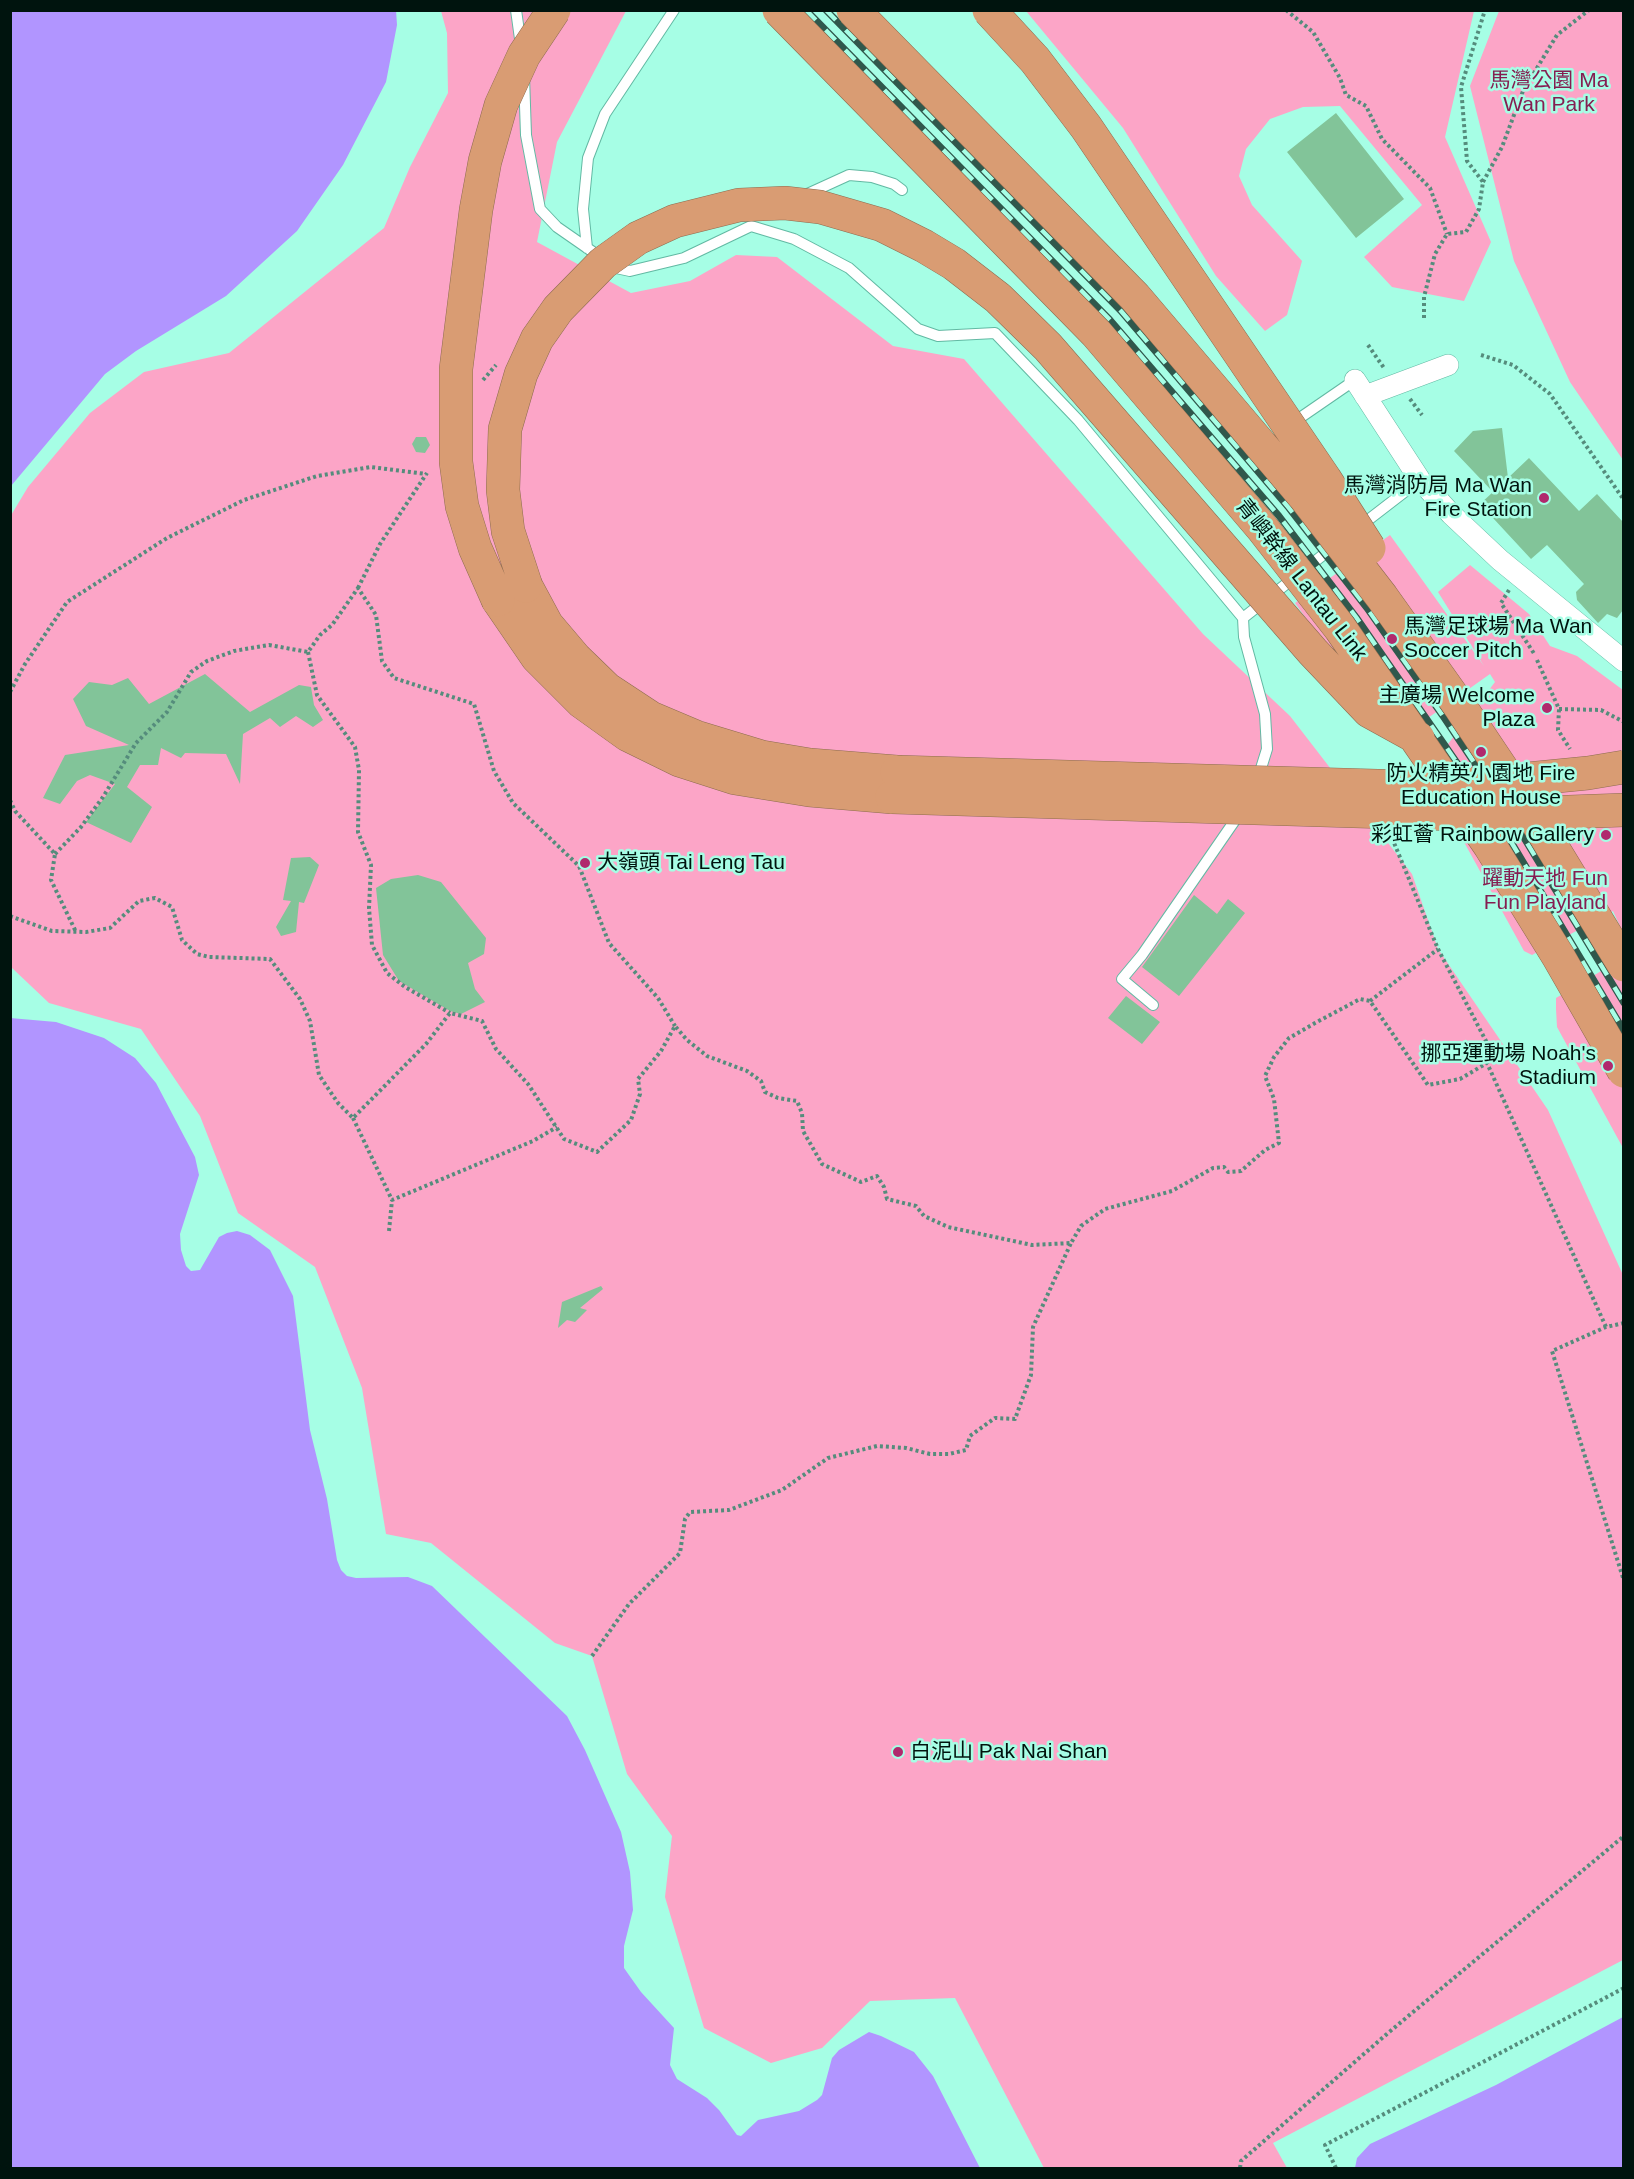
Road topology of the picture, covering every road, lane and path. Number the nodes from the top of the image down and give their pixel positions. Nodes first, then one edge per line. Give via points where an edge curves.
1 (516, 10) edge
2 (554, 10) edge
3 (674, 10) edge
4 (779, 10) edge
5 (853, 10) edge
6 (989, 10) edge
7 (1286, 10) edge
8 (1485, 10) edge
9 (1589, 10) edge
10 (1483, 182) junction
11 (902, 190) dead end
12 (751, 226) junction
13 (1448, 234) junction
14 (587, 248) junction
15 (1424, 318) dead end
16 (1481, 355) dead end
17 (1448, 364) dead end
18 (1360, 388) junction
19 (1277, 433) dead end
20 (1420, 480) junction
21 (1623, 500) edge
22 (358, 588) junction
23 (1510, 588) dead end
24 (512, 593) junction
25 (1244, 618) junction
26 (308, 652) junction
27 (1623, 661) edge
28 (10, 692) edge
29 (1461, 708) junction
30 (1559, 710) junction
31 (1623, 722) edge
32 (1418, 738) junction
33 (1574, 754) dead end
34 (1623, 767) edge
35 (894, 785) junction
36 (10, 800) edge
37 (1623, 810) edge
38 (1391, 836) dead end
39 (1623, 838) edge
40 (55, 854) junction
41 (1623, 859) edge
42 (10, 916) edge
43 (77, 932) junction
44 (1438, 950) junction
45 (1623, 965) edge
46 (1370, 1000) junction
47 (1153, 1005) dead end
48 (450, 1013) junction
49 (675, 1026) junction
50 (1487, 1063) junction
51 (1623, 1071) edge
52 (353, 1118) junction
53 (557, 1127) junction
54 (392, 1200) junction
55 (389, 1231) dead end
56 (1071, 1243) junction
57 (1623, 1323) edge
58 (1606, 1327) junction
59 (1623, 1581) edge
60 (592, 1656) dead end
61 (1623, 1836) edge
62 (1623, 1988) edge
63 (1240, 2169) edge
64 (1336, 2169) edge

1 - 14 lane via 526,87 526,135 540,209
2 - 24 highway, bridge via 524,55 501,105 485,161 456,369 456,462 462,506 475,548
3 - 14 lane via 605,114 588,158 583,209
4 - 32 highway, 青嶼幹線 Lantau Link, bridge via 1096,333 1181,429 1312,592
5 - 29 highway, bridge via 1135,297 1221,395 1368,578
6 - 29 highway, bridge via 1035,60 1086,128 1325,479 1421,630
7 - 13 path via 1313,32 1346,96 1366,106 1382,139 1430,188
8 - 10 path via 1461,87 1467,161
9 - 10 path via 1557,35 1523,91 1502,147
10 - 13 path via 1479,208 1466,232
11 - 12 lane via 872,177 849,175 825,184
12 - 14 lane via 684,258 630,271 616,268
12 - 25 lane via 794,239 849,268 918,329 938,336 995,333 1078,420
13 - 15 path via 1435,254 1424,297
16 - 21 path via 1513,365 1550,394
17 - 18 street
18 - 19 lane
18 - 20 street
20 - 25 lane
20 - 27 street via 1500,560
22 - 26 path
22 - 28 path via 380,543 426,474 371,467 317,476 244,500 167,538 68,602
22 - 49 path via 376,615 382,661 394,678 474,704 494,771 513,803 579,866 609,944 658,998
23 - 30 path via 1501,603 1536,658
24 - 32 highway, bridge via 503,490 505,429 521,374 537,339 558,309 603,263 638,238 675,221 739,205 784,203 820,207 882,225 924,246 998,298 1048,347 1361,703
24 - 35 highway via 537,657 582,702 628,735 679,760 735,778 809,790
25 - 47 lane via 1244,637 1265,714 1267,749 1251,796 1122,979
26 - 40 path via 269,645 245,649 207,661 191,672 167,712 136,743 81,827
26 - 48 path via 317,695 355,747 359,770 358,832 371,865 372,945 387,973
29 - 45 highway, bridge via 1534,817
30 - 31 path via 1601,710
30 - 33 path via 1558,730
32 - 51 highway, 青嶼幹線 Lantau Link, bridge via 1497,856
34 - 35 highway, bridge via 1477,784 1412,787
35 - 37 highway, bridge via 1451,815
36 - 40 path via 15,811
38 - 44 path
39 - 41 path
40 - 43 path via 51,880
42 - 43 path via 52,931
43 - 52 path via 110,928 139,901 155,898 171,907 182,940 197,954 270,959 307,1013 320,1075
44 - 46 path
44 - 50 path via 1486,1041
46 - 50 path via 1428,1084 1460,1079
46 - 56 path via 1360,999 1289,1038 1274,1058 1265,1076 1274,1100 1279,1143 1264,1150 1241,1171 1213,1168 1172,1191 1105,1209 1081,1226
48 - 52 path via 426,1044
48 - 53 path via 482,1021 496,1049 528,1084
49 - 53 path via 638,1079 640,1094 631,1120 597,1152 564,1138
49 - 56 path via 707,1056 747,1071 761,1081 765,1092 797,1101 803,1131 822,1164 861,1182 877,1176 886,1199 916,1206 924,1216 956,1229 1032,1245
50 - 58 path
52 - 54 path
53 - 54 path via 533,1141
54 - 55 path
56 - 60 path via 1033,1327 1031,1375 1015,1419 995,1418 970,1436 966,1450 930,1454 877,1446 828,1458 782,1490 729,1510 690,1512 680,1553 629,1604
57 - 58 path
58 - 59 path via 1552,1351
61 - 63 path via 1388,2033 1241,2161
62 - 64 path via 1325,2145

